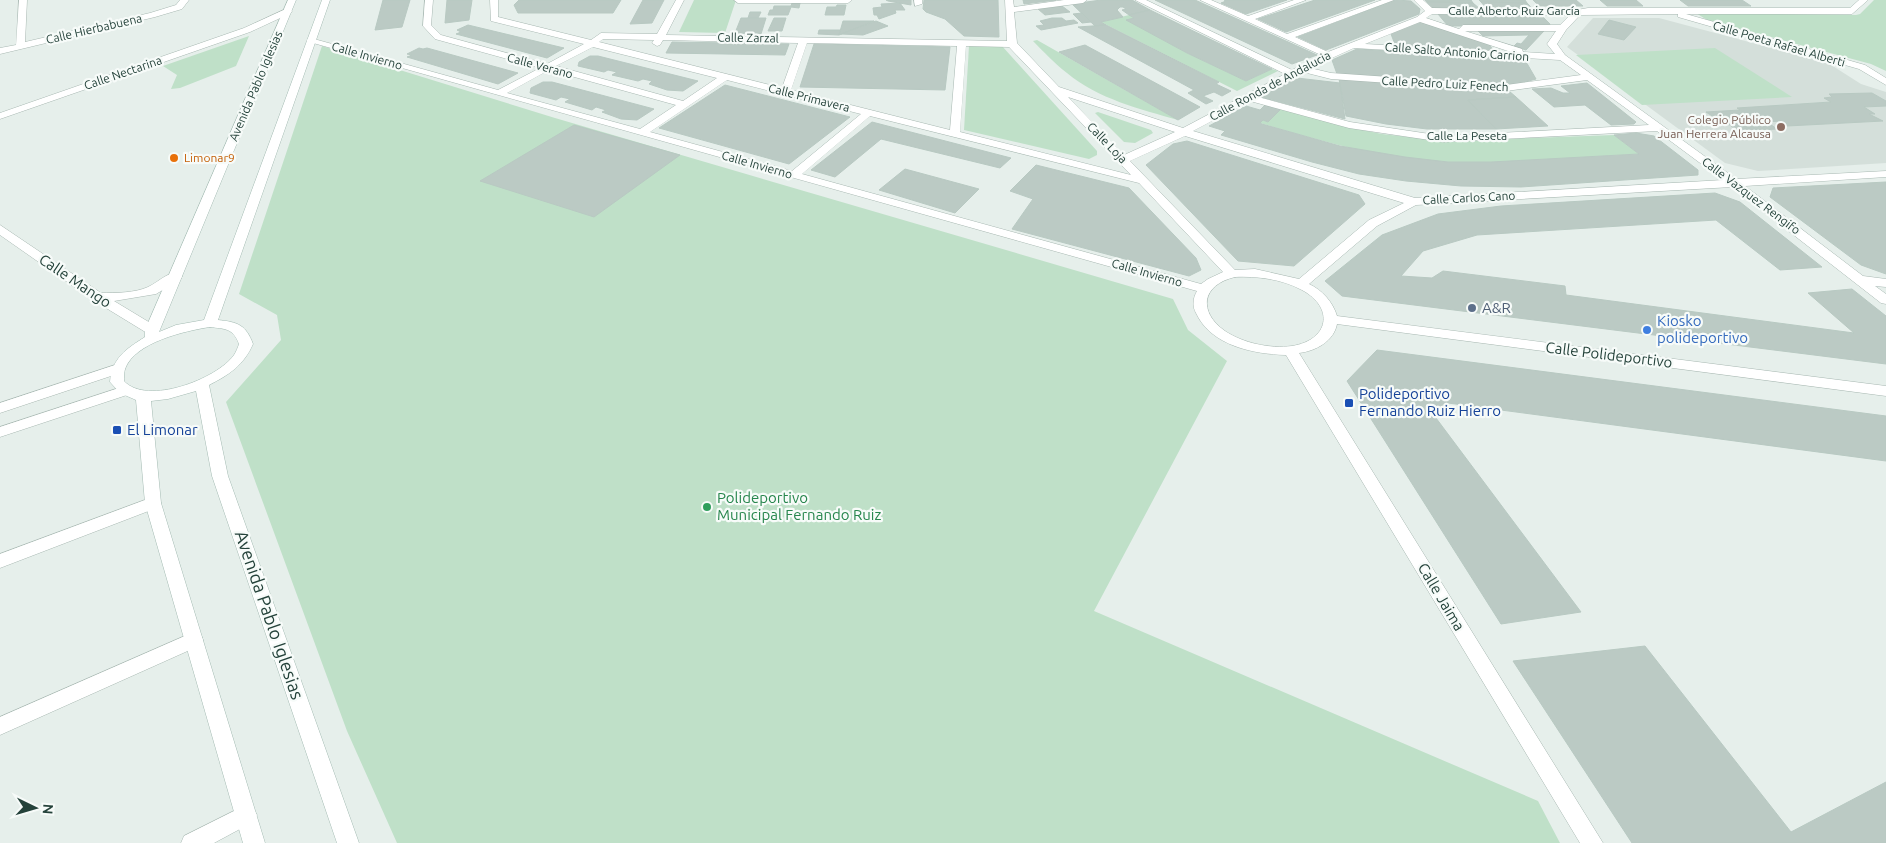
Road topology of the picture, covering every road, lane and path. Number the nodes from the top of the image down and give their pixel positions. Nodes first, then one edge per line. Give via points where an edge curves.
1 (23, 0) edge
2 (185, 0) edge
3 (326, 0) edge
4 (429, 0) edge
5 (494, 0) edge
6 (680, 0) edge
7 (738, 0) edge
8 (848, 0) edge
9 (1083, 0) edge
10 (1138, 0) edge
11 (1204, 0) edge
12 (1302, 0) edge
13 (1390, 0) edge
14 (1418, 0) edge
15 (1474, 0) edge
16 (1529, 0) edge
17 (1590, 0) edge
18 (1643, 0) edge
19 (1672, 0) edge
20 (1864, 0) edge
21 (290, 5) edge
22 (1010, 5) edge
23 (1656, 10) junction
24 (1671, 10) junction
25 (1686, 10) junction
26 (1430, 11) junction
27 (1603, 11) junction
28 (1486, 12) junction
29 (1541, 12) junction
30 (1577, 13) junction
31 (1248, 19) junction
32 (1420, 19) junction
33 (1449, 28) junction
34 (1562, 28) junction
35 (247, 30) junction
36 (279, 31) junction
37 (661, 37) junction
38 (1286, 37) junction
39 (802, 40) junction
40 (311, 41) junction
41 (593, 43) junction
42 (962, 43) junction
43 (1012, 44) junction
44 (20, 46) junction
45 (1351, 46) junction
46 (0, 51) edge
47 (1328, 56) junction
48 (648, 57) junction
49 (1541, 58) junction
50 (1562, 58) junction
51 (1862, 67) junction
52 (546, 68) junction
53 (1297, 71) junction
54 (725, 76) junction
55 (1589, 77) junction
56 (1886, 77) edge
57 (1886, 82) edge
58 (1055, 89) junction
59 (786, 92) junction
60 (499, 93) junction
61 (1248, 97) junction
62 (684, 104) junction
63 (869, 112) junction
64 (0, 116) edge
65 (1660, 128) junction
66 (1184, 132) junction
67 (642, 133) junction
68 (955, 134) junction
69 (1123, 160) junction
70 (1886, 174) edge
71 (794, 175) junction
72 (1143, 181) junction
73 (1734, 183) junction
74 (1414, 202) junction
75 (0, 230) edge
76 (1232, 274) junction
77 (176, 276) junction
78 (1859, 280) junction
79 (1886, 283) edge
80 (1301, 284) junction
81 (1203, 289) junction
82 (98, 297) junction
83 (1886, 300) edge
84 (1331, 319) junction
85 (210, 323) junction
86 (152, 334) junction
87 (1291, 351) junction
88 (118, 369) junction
89 (202, 384) junction
90 (125, 391) junction
91 (1886, 391) edge
92 (143, 396) junction
93 (0, 408) edge
94 (0, 432) edge
95 (153, 503) junction
96 (0, 561) edge
97 (194, 640) junction
98 (0, 726) edge
99 (246, 815) junction
100 (192, 843) edge
101 (254, 843) edge
102 (348, 843) edge
103 (1592, 843) edge

1 - 44 street
2 - 44 street, Calle Hierbabuena via 178,7 152,15
3 - 40 street
4 - 52 street, Calle Verano via 427,26 438,37
5 - 41 street, Calle Primavera via 494,19
6 - 37 street
7 - 8 street
9 - 22 street
10 - 53 street, Calle Pedro Luiz Fenech
11 - 31 street
12 - 31 street
13 - 38 street
14 - 26 street
15 - 28 street
16 - 29 street
17 - 27 street
18 - 23 street
19 - 25 street
20 - 25 street, Calle Alberto Ruiz García via 1852,11
21 - 35 street
21 - 36 street, Avenida Pablo Iglesias
22 - 43 street
23 - 24 street, Calle Alberto Ruiz García
23 - 27 street, Calle Alberto Ruiz García
24 - 25 street, Calle Alberto Ruiz García
24 - 51 street, Calle Poeta Rafael Alberti
26 - 28 street, Calle Alberto Ruiz García
26 - 32 street, Calle Ronda de Andalucia
27 - 30 street, Calle Alberto Ruiz García
28 - 29 street, Calle Alberto Ruiz García
29 - 30 street, Calle Alberto Ruiz García
30 - 34 street
31 - 38 street
32 - 33 street
32 - 45 street, Calle Ronda de Andalucia
33 - 34 street
33 - 49 street
34 - 50 street via 1552,44
35 - 36 street via 265,28
35 - 64 street, Calle Nectarina
36 - 77 street, Avenida Pablo Iglesias
37 - 39 street, Calle Zarzal
37 - 41 street, Calle Zarzal via 602,36
37 - 48 street
38 - 47 street
39 - 42 street, Calle Zarzal
39 - 59 street
40 - 60 street, Calle Invierno
40 - 85 street
41 - 48 street, Calle Primavera
41 - 52 street, Calle Zarzal
42 - 43 street, Calle Zarzal
42 - 68 street
43 - 58 street, Calle Loja
44 - 46 street, Calle Hierbabuena
45 - 47 street, Calle Ronda de Andalucia
45 - 49 street, Calle Salto Antonio Carrion
47 - 53 street, Calle Ronda de Andalucia
48 - 54 street, Calle Primavera
49 - 50 street, Calle Salto Antonio Carrion
50 - 55 street, Calle Vazquez Rengifo
51 - 56 street
51 - 57 street, Calle Poeta Rafael Alberti
52 - 60 street, Calle Zarzal
52 - 62 street, Calle Verano
53 - 55 street, Calle Pedro Luiz Fenech via 1506,88
53 - 61 street, Calle Ronda de Andalucia
54 - 59 street, Calle Primavera
54 - 62 street
55 - 65 street, Calle Vazquez Rengifo
58 - 66 street, Calle Carlos Cano
58 - 69 street, Calle Loja
59 - 63 street, Calle Primavera
60 - 67 street, Calle Invierno
61 - 65 street, Calle La Peseta via 1349,125 1443,138
61 - 66 street, Calle Ronda de Andalucia
62 - 67 street
63 - 68 street, Calle Primavera
63 - 71 street
65 - 73 street, Calle Vazquez Rengifo
66 - 69 street, Calle Ronda de Andalucia
66 - 74 street, Calle Carlos Cano
67 - 71 street, Calle Invierno
68 - 72 street, Calle Primavera
69 - 72 street, Calle Loja
70 - 73 street, Calle Carlos Cano
71 - 81 street, Calle Invierno
72 - 76 street, Calle Loja
73 - 74 street, Calle Carlos Cano
73 - 78 street, Calle Vazquez Rengifo
74 - 80 street via 1373,223
75 - 82 street, Calle Mango
76 - 80 street via 1270,275
76 - 81 street
77 - 82 street via 151,291
77 - 86 street, Avenida Pablo Iglesias
78 - 79 street
78 - 83 street, Calle Vazquez Rengifo
80 - 84 street via 1327,306
81 - 87 street via 1198,302 1203,318 1217,332 1238,344 1264,350
82 - 86 street, Calle Mango
84 - 87 street via 1327,334 1313,345
84 - 91 street, Calle Polideportivo
85 - 86 street
85 - 89 street via 230,325 242,333 246,344 240,358 224,372
86 - 88 street via 130,353
87 - 103 street, Calle Jaima
88 - 90 street via 117,382
88 - 93 street
89 - 92 street via 171,394
89 - 102 street, Avenida Pablo Iglesias via 220,476
90 - 92 street
90 - 94 street
92 - 95 street
95 - 96 street
95 - 97 street
97 - 98 street
97 - 99 street
99 - 100 street
99 - 101 street

